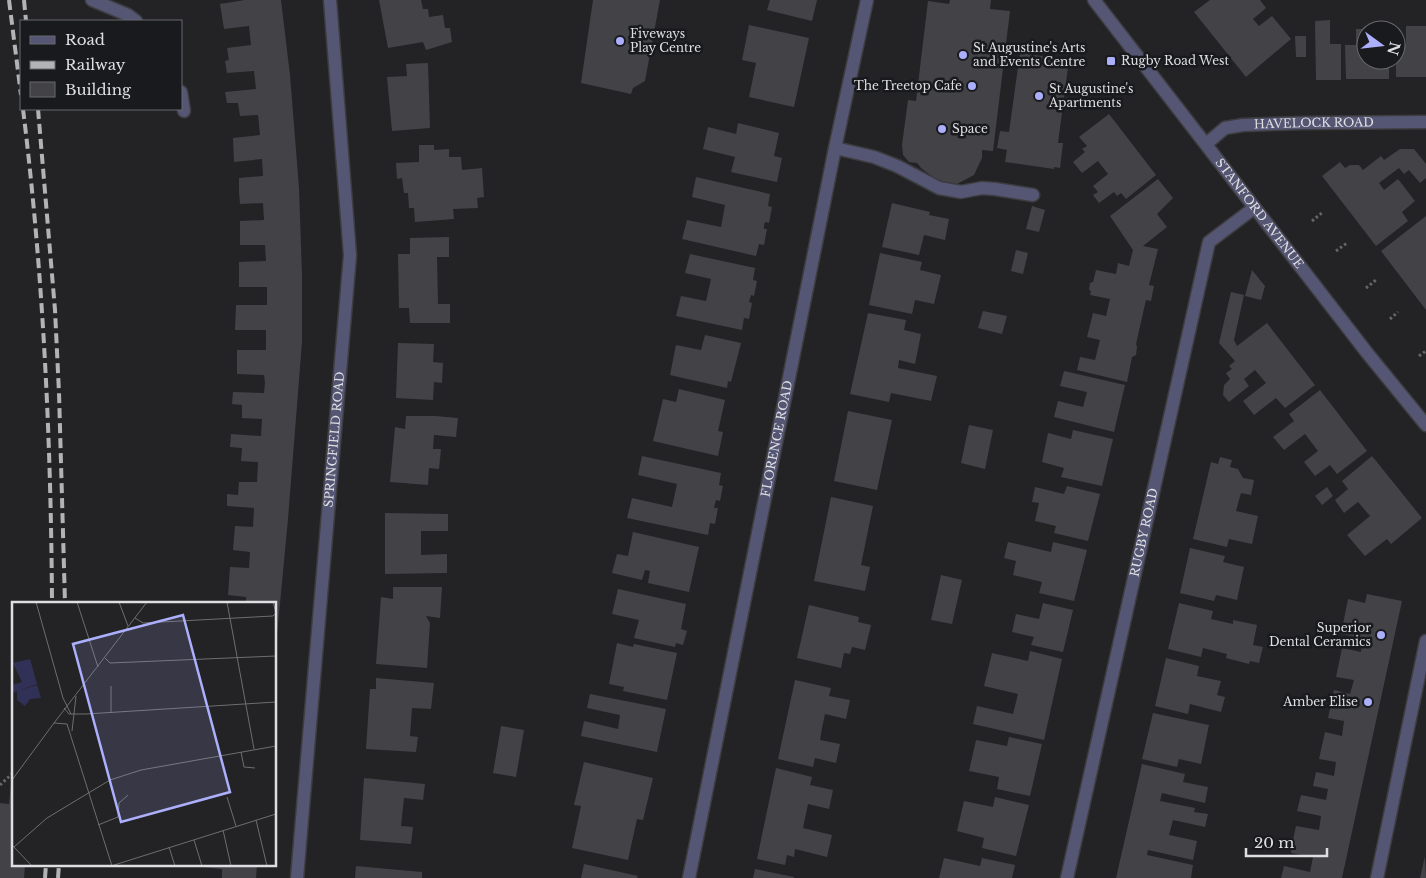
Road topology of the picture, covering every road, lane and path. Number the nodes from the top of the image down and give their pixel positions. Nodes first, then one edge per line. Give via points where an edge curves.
1 (92, 0) edge
2 (330, 0) edge
3 (867, 0) edge
4 (1094, 0) edge
5 (135, 20) edge
6 (182, 98) edge
7 (184, 111) dead end
8 (1426, 122) edge
9 (1206, 144) junction
10 (835, 148) junction
11 (1033, 195) dead end
12 (1254, 208) junction
13 (1323, 212) dead end
14 (1312, 221) dead end
15 (1347, 242) dead end
16 (1336, 251) dead end
17 (1376, 280) dead end
18 (1366, 288) dead end
19 (1398, 312) dead end
20 (1390, 319) dead end
21 (1426, 351) edge
22 (1419, 356) dead end
23 (1426, 425) edge
24 (1426, 642) edge
25 (12, 774) edge
26 (0, 785) edge
27 (297, 878) edge
28 (689, 878) edge
29 (1067, 878) edge
30 (1377, 878) edge

1 - 5 street
2 - 27 street, SPRINGFIELD ROAD via 350,255
3 - 10 street, FLORENCE ROAD
4 - 9 street, STANFORD AVENUE
6 - 7 street
8 - 9 street, HAVELOCK ROAD via 1243,125 1225,128
9 - 12 street, STANFORD AVENUE
10 - 11 street via 874,157 944,190 961,192 982,188
10 - 28 street, FLORENCE ROAD
12 - 23 street, STANFORD AVENUE
12 - 29 street, RUGBY ROAD via 1209,242
13 - 14 path
15 - 16 path
17 - 18 path
19 - 20 path
21 - 22 path
24 - 30 street
25 - 26 path

